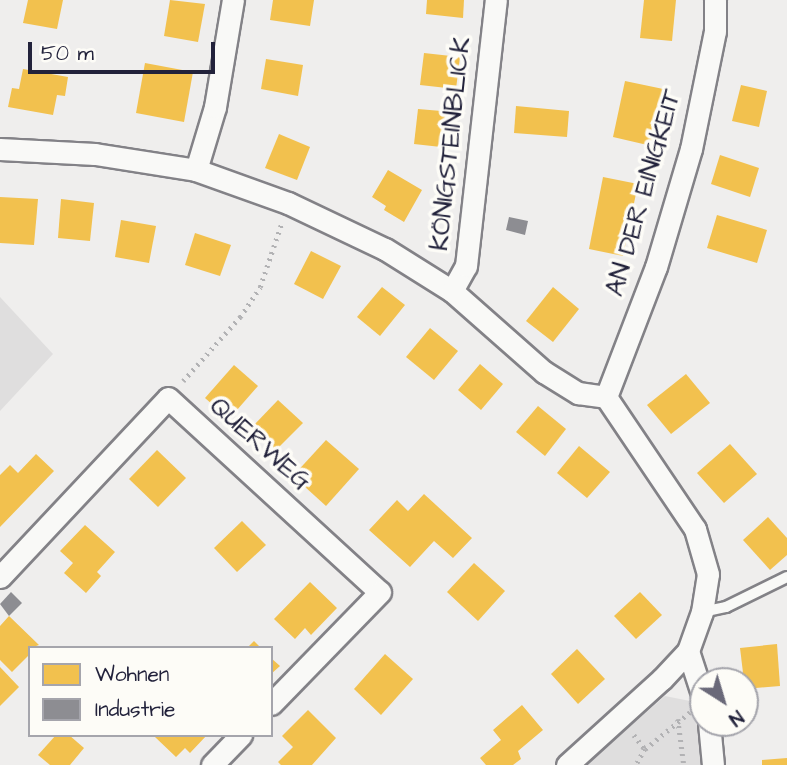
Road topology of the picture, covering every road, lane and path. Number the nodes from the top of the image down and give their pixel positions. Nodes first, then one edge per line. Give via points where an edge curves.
1 (233, 0) edge
2 (496, 0) edge
3 (715, 0) edge
4 (0, 149) edge
5 (197, 170) junction
6 (288, 203) junction
7 (452, 291) junction
8 (606, 397) junction
9 (168, 398) junction
10 (0, 577) edge
11 (787, 578) edge
12 (702, 612) junction
13 (688, 651) junction
14 (692, 667) edge
15 (273, 702) edge
16 (689, 715) edge
17 (619, 719) junction
18 (678, 719) junction
19 (239, 737) edge
20 (707, 737) edge
21 (645, 749) junction
22 (212, 765) edge
23 (567, 765) edge
24 (636, 765) edge
25 (684, 765) edge
26 (713, 765) edge

1 - 5 street via 215,107
2 - 7 street, KÖNIGSTEINBLICK via 466,266
3 - 8 street, AN DER EINIGKEIT via 715,31 691,149 656,267
4 - 5 street via 95,154
5 - 6 street
6 - 7 street via 385,249
6 - 9 path via 260,287 240,317
7 - 8 street via 544,372 578,393
8 - 12 street via 695,529 708,574
9 - 10 street, QUERWEG
9 - 15 street, QUERWEG via 380,592
11 - 12 lane via 726,607
12 - 13 street
13 - 14 street
13 - 17 street
16 - 18 path
17 - 21 path
17 - 23 street
18 - 21 path
18 - 25 path
19 - 22 street
20 - 26 street
21 - 24 path

